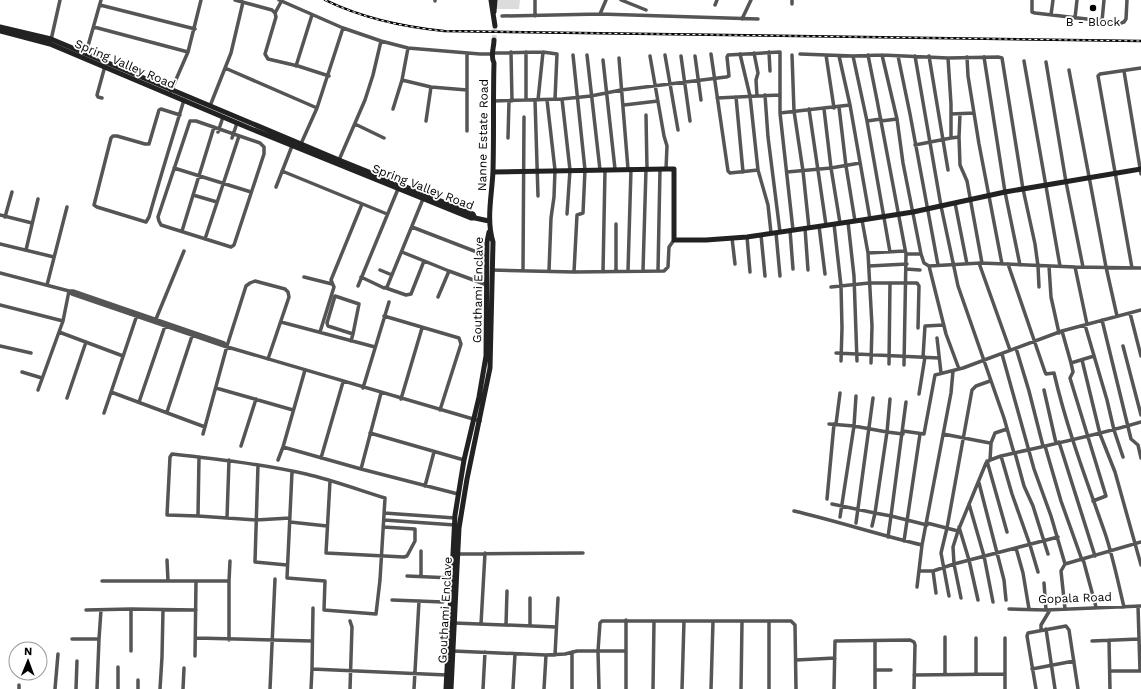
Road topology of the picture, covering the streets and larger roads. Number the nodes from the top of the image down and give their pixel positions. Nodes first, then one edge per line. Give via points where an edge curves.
1 (60, 0) edge
2 (101, 0) edge
3 (202, 0) edge
4 (235, 0) edge
5 (491, 0) edge
6 (495, 0) edge
7 (535, 0) edge
8 (606, 0) edge
9 (621, 0) edge
10 (717, 0) edge
11 (751, 0) edge
12 (1032, 0) edge
13 (1053, 0) edge
14 (1077, 0) edge
15 (1104, 0) edge
16 (1127, 0) edge
17 (280, 1) edge
18 (243, 2) junction
19 (100, 5) junction
20 (714, 5) dead end
21 (646, 10) dead end
22 (275, 13) junction
23 (494, 13) junction
24 (600, 14) junction
25 (312, 15) junction
26 (1051, 15) junction
27 (502, 16) dead end
28 (535, 16) junction
29 (1075, 18) junction
30 (742, 19) junction
31 (758, 19) dead end
32 (1102, 21) junction
33 (495, 26) tunnel mouth
34 (0, 27) edge
35 (94, 27) junction
36 (343, 28) junction
37 (195, 30) junction
38 (0, 32) edge
39 (51, 41) junction
40 (381, 41) junction
41 (494, 42) tunnel mouth
42 (408, 48) junction
43 (188, 52) junction
44 (510, 52) junction
45 (526, 52) junction
46 (544, 52) junction
47 (769, 52) junction
48 (86, 53) junction
49 (467, 53) junction
50 (494, 53) junction
51 (754, 53) junction
52 (573, 54) dead end
53 (711, 54) dead end
54 (740, 54) junction
55 (800, 54) dead end
56 (882, 54) junction
57 (587, 55) dead end
58 (665, 55) dead end
59 (826, 55) junction
60 (868, 55) junction
61 (650, 56) dead end
62 (681, 56) dead end
63 (695, 56) dead end
64 (792, 56) dead end
65 (839, 56) junction
66 (853, 56) junction
67 (898, 56) junction
68 (915, 56) junction
69 (929, 56) junction
70 (967, 57) junction
71 (619, 58) dead end
72 (948, 58) junction
73 (984, 58) junction
74 (603, 60) dead end
75 (1024, 61) dead end
76 (1046, 62) dead end
77 (105, 66) junction
78 (296, 66) junction
79 (225, 68) junction
80 (1141, 68) edge
81 (1069, 70) dead end
82 (770, 71) dead end
83 (1124, 71) junction
84 (329, 76) junction
85 (714, 79) junction
86 (402, 80) junction
87 (699, 81) junction
88 (684, 82) junction
89 (670, 84) junction
90 (655, 86) junction
91 (431, 87) junction
92 (467, 90) junction
93 (622, 90) junction
94 (171, 92) junction
95 (607, 92) junction
96 (780, 95) junction
97 (591, 96) junction
98 (750, 96) junction
99 (757, 96) junction
100 (765, 96) junction
101 (736, 97) junction
102 (102, 98) dead end
103 (577, 98) junction
104 (717, 98) junction
105 (555, 99) junction
106 (562, 99) junction
107 (184, 100) junction
108 (526, 100) junction
109 (536, 100) junction
110 (547, 100) junction
111 (701, 100) dead end
112 (493, 101) junction
113 (510, 101) junction
114 (658, 101) junction
115 (624, 104) junction
116 (850, 105) junction
117 (210, 106) junction
118 (839, 107) junction
119 (317, 108) junction
120 (834, 108) junction
121 (392, 109) dead end
122 (809, 109) junction
123 (824, 109) junction
124 (794, 111) junction
125 (780, 113) junction
126 (951, 114) junction
127 (960, 114) junction
128 (974, 114) junction
129 (180, 115) junction
130 (646, 115) dead end
131 (223, 117) junction
132 (524, 118) dead end
133 (897, 119) junction
134 (881, 120) junction
135 (426, 121) dead end
136 (690, 121) dead end
137 (867, 121) junction
138 (238, 123) junction
139 (355, 124) junction
140 (250, 126) junction
141 (214, 127) junction
142 (218, 130) junction
143 (678, 130) dead end
144 (467, 131) dead end
145 (233, 136) junction
146 (239, 136) junction
147 (959, 137) junction
148 (384, 138) dead end
149 (508, 138) dead end
150 (951, 138) junction
151 (943, 139) junction
152 (930, 142) junction
153 (915, 145) junction
154 (292, 146) junction
155 (300, 147) junction
156 (339, 160) junction
157 (860, 163) junction
158 (846, 166) junction
159 (174, 168) junction
160 (666, 168) junction
161 (831, 168) junction
162 (614, 169) junction
163 (630, 169) junction
164 (646, 169) junction
165 (660, 169) junction
166 (818, 169) junction
167 (555, 170) junction
168 (570, 170) junction
169 (585, 170) junction
170 (603, 170) junction
171 (758, 170) junction
172 (948, 170) dead end
173 (282, 171) junction
174 (523, 171) junction
175 (538, 171) junction
176 (802, 171) junction
177 (1141, 171) edge
178 (493, 172) junction
179 (744, 172) junction
180 (787, 172) junction
181 (1115, 174) junction
182 (199, 175) junction
183 (1089, 179) junction
184 (1066, 182) junction
185 (224, 183) junction
186 (1045, 185) junction
187 (276, 186) dead end
188 (398, 189) junction
189 (1023, 189) junction
190 (12, 192) dead end
191 (251, 192) junction
192 (1005, 192) junction
193 (193, 195) junction
194 (538, 196) dead end
195 (988, 197) junction
196 (38, 199) dead end
197 (423, 199) junction
198 (971, 200) junction
199 (217, 202) junction
200 (955, 203) junction
201 (362, 204) junction
202 (941, 206) junction
203 (67, 207) dead end
204 (927, 209) junction
205 (913, 212) junction
206 (387, 214) junction
207 (567, 214) dead end
208 (899, 214) junction
209 (0, 215) edge
210 (5, 216) junction
211 (884, 216) junction
212 (476, 218) junction
213 (870, 219) junction
214 (862, 220) junction
215 (855, 221) junction
216 (489, 222) junction
217 (848, 222) junction
218 (32, 223) junction
219 (840, 223) junction
220 (616, 224) dead end
221 (834, 224) junction
222 (826, 225) junction
223 (820, 226) junction
224 (412, 227) junction
225 (807, 228) junction
226 (489, 230) junction
227 (791, 230) junction
228 (182, 232) junction
229 (776, 233) junction
230 (761, 235) junction
231 (747, 237) junction
232 (732, 238) junction
233 (205, 239) junction
234 (674, 240) junction
235 (0, 244) edge
236 (26, 250) junction
237 (184, 251) dead end
238 (402, 252) junction
239 (890, 252) junction
240 (868, 253) junction
241 (906, 253) junction
242 (921, 254) junction
243 (487, 256) junction
244 (54, 257) junction
245 (424, 261) junction
246 (981, 263) junction
247 (735, 264) dead end
248 (907, 264) junction
249 (953, 264) junction
250 (967, 264) junction
251 (1002, 264) junction
252 (1008, 264) junction
253 (938, 265) junction
254 (1020, 265) junction
255 (869, 266) junction
256 (929, 266) junction
257 (1038, 266) junction
258 (1049, 266) junction
259 (1060, 266) junction
260 (1075, 267) junction
261 (1083, 267) junction
262 (1106, 267) junction
263 (1132, 268) junction
264 (1141, 268) edge
265 (794, 269) dead end
266 (906, 269) junction
267 (380, 270) dead end
268 (492, 270) junction
269 (808, 270) dead end
270 (920, 270) dead end
271 (523, 271) junction
272 (549, 271) junction
273 (616, 271) junction
274 (628, 271) junction
275 (644, 271) junction
276 (658, 271) junction
277 (449, 272) junction
278 (574, 272) junction
279 (603, 272) junction
280 (750, 272) dead end
281 (0, 273) edge
282 (825, 274) dead end
283 (392, 275) junction
284 (765, 276) dead end
285 (780, 276) dead end
286 (304, 277) dead end
287 (361, 277) junction
288 (905, 282) junction
289 (869, 283) junction
290 (890, 283) junction
291 (332, 284) junction
292 (47, 285) junction
293 (487, 285) junction
294 (854, 285) junction
295 (358, 286) dead end
296 (841, 286) junction
297 (831, 287) dead end
298 (1039, 287) dead end
299 (386, 288) junction
300 (69, 291) junction
301 (438, 297) dead end
302 (389, 302) dead end
303 (0, 305) edge
304 (1141, 310) edge
305 (1130, 313) junction
306 (137, 314) junction
307 (384, 316) junction
308 (1117, 316) junction
309 (156, 319) junction
310 (1102, 320) junction
311 (62, 321) junction
312 (281, 322) junction
313 (944, 325) junction
314 (1086, 325) junction
315 (165, 326) junction
316 (422, 328) junction
317 (918, 328) dead end
318 (58, 332) junction
319 (320, 332) junction
320 (1060, 332) junction
321 (193, 334) junction
322 (353, 334) junction
323 (937, 338) dead end
324 (351, 341) junction
325 (1035, 341) junction
326 (86, 342) junction
327 (0, 346) edge
328 (227, 346) junction
329 (1124, 346) dead end
330 (375, 348) junction
331 (1016, 348) junction
332 (1010, 350) junction
333 (31, 353) dead end
334 (836, 353) dead end
335 (842, 353) junction
336 (857, 353) junction
337 (872, 354) junction
338 (1002, 354) junction
339 (889, 355) junction
340 (123, 356) junction
341 (904, 356) junction
342 (1094, 356) junction
343 (1141, 356) edge
344 (924, 357) junction
345 (939, 358) junction
346 (268, 359) junction
347 (1082, 360) junction
348 (841, 361) dead end
349 (857, 361) dead end
350 (983, 361) junction
351 (872, 363) dead end
352 (1071, 363) junction
353 (889, 364) dead end
354 (904, 365) dead end
355 (959, 369) junction
356 (305, 370) junction
357 (953, 371) junction
358 (22, 372) dead end
359 (941, 373) junction
360 (42, 378) junction
361 (990, 381) junction
362 (343, 382) junction
363 (216, 388) junction
364 (363, 388) junction
365 (38, 390) dead end
366 (1044, 390) dead end
367 (111, 392) junction
368 (381, 393) junction
369 (840, 393) dead end
370 (919, 394) dead end
371 (856, 396) dead end
372 (67, 398) dead end
373 (873, 398) dead end
374 (256, 399) junction
375 (401, 399) junction
376 (890, 399) dead end
377 (139, 402) junction
378 (906, 402) dead end
379 (293, 410) junction
380 (440, 410) junction
381 (104, 412) dead end
382 (167, 412) junction
383 (1141, 415) edge
384 (477, 420) junction
385 (1141, 422) edge
386 (829, 424) dead end
387 (835, 424) junction
388 (854, 426) junction
389 (1128, 426) junction
390 (205, 427) junction
391 (870, 428) junction
392 (1007, 429) junction
393 (1114, 430) junction
394 (887, 432) junction
395 (370, 433) junction
396 (903, 433) junction
397 (203, 434) dead end
398 (920, 434) junction
399 (943, 434) junction
400 (1100, 434) junction
401 (1086, 435) junction
402 (964, 437) junction
403 (1072, 440) junction
404 (991, 443) junction
405 (1057, 443) junction
406 (241, 446) dead end
407 (1044, 446) junction
408 (283, 447) junction
409 (1029, 450) junction
410 (434, 452) junction
411 (1015, 453) junction
412 (1001, 456) junction
413 (199, 457) junction
414 (1123, 457) dead end
415 (320, 458) junction
416 (1141, 458) edge
417 (229, 460) junction
418 (278, 460) dead end
419 (464, 460) junction
420 (989, 461) junction
421 (258, 465) junction
422 (361, 469) junction
423 (292, 472) junction
424 (330, 481) junction
425 (978, 482) junction
426 (425, 486) junction
427 (458, 494) junction
428 (827, 499) dead end
429 (1093, 501) junction
430 (832, 504) dead end
431 (969, 504) junction
432 (842, 506) junction
433 (859, 510) junction
434 (794, 511) dead end
435 (384, 513) junction
436 (875, 513) junction
437 (198, 516) junction
438 (891, 516) junction
439 (840, 517) dead end
440 (226, 518) junction
441 (290, 518) junction
442 (455, 518) junction
443 (256, 520) junction
444 (384, 520) junction
445 (907, 520) junction
446 (290, 522) junction
447 (856, 523) dead end
448 (927, 524) junction
449 (455, 525) junction
450 (327, 526) junction
451 (872, 526) dead end
452 (384, 527) junction
453 (947, 528) junction
454 (959, 529) junction
455 (1007, 532) dead end
456 (888, 537) junction
457 (1058, 538) junction
458 (904, 541) junction
459 (1044, 542) junction
460 (1141, 542) edge
461 (1135, 544) junction
462 (922, 545) junction
463 (1030, 545) junction
464 (1016, 548) junction
465 (421, 551) dead end
466 (1109, 552) junction
467 (485, 553) junction
468 (583, 553) dead end
469 (997, 553) junction
470 (458, 554) junction
471 (1048, 554) dead end
472 (382, 556) junction
473 (984, 556) junction
474 (1095, 556) junction
475 (1083, 559) junction
476 (167, 560) dead end
477 (970, 560) junction
478 (230, 561) dead end
479 (954, 564) junction
480 (1065, 564) junction
481 (287, 565) junction
482 (1141, 565) edge
483 (943, 568) junction
484 (919, 571) junction
485 (933, 571) junction
486 (1038, 572) dead end
487 (407, 576) dead end
488 (421, 577) junction
489 (452, 578) junction
490 (275, 579) dead end
491 (102, 581) dead end
492 (168, 581) junction
493 (196, 581) junction
494 (230, 581) junction
495 (1044, 584) dead end
496 (917, 587) dead end
497 (507, 591) dead end
498 (936, 593) dead end
499 (949, 596) dead end
500 (530, 598) dead end
501 (558, 598) dead end
502 (961, 598) dead end
503 (392, 600) dead end
504 (978, 600) dead end
505 (1006, 600) dead end
506 (419, 602) junction
507 (443, 602) dead end
508 (993, 602) dead end
509 (1140, 606) edge
510 (1096, 607) junction
511 (1124, 607) junction
512 (314, 608) dead end
513 (131, 609) junction
514 (1009, 609) dead end
515 (1065, 609) junction
516 (86, 610) dead end
517 (101, 610) junction
518 (163, 610) junction
519 (196, 610) junction
520 (1029, 610) junction
521 (1048, 610) junction
522 (626, 620) junction
523 (1044, 620) junction
524 (350, 621) dead end
525 (654, 621) junction
526 (684, 621) junction
527 (713, 621) junction
528 (769, 621) junction
529 (454, 622) junction
530 (742, 622) junction
531 (481, 624) junction
532 (506, 625) junction
533 (530, 626) junction
534 (556, 627) junction
535 (1045, 629) junction
536 (945, 637) dead end
537 (196, 638) junction
538 (976, 638) dead end
539 (1005, 638) dead end
540 (72, 639) dead end
541 (100, 639) junction
542 (1139, 639) junction
543 (229, 640) junction
544 (272, 640) junction
545 (1109, 640) junction
546 (312, 641) junction
547 (875, 641) junction
548 (1092, 641) dead end
549 (130, 651) dead end
550 (453, 651) junction
551 (598, 651) junction
552 (626, 651) junction
553 (485, 652) junction
554 (572, 652) junction
555 (58, 654) dead end
556 (515, 654) junction
557 (546, 655) junction
558 (555, 655) junction
559 (196, 656) dead end
560 (835, 658) junction
561 (796, 660) junction
562 (77, 661) dead end
563 (1074, 661) junction
564 (1051, 665) junction
565 (118, 666) dead end
566 (184, 668) dead end
567 (1032, 668) junction
568 (312, 669) junction
569 (351, 670) junction
570 (875, 670) junction
571 (891, 670) dead end
572 (1110, 671) junction
573 (1141, 671) edge
574 (415, 674) junction
575 (945, 674) junction
576 (976, 674) junction
577 (1005, 674) junction
578 (446, 675) junction
579 (914, 675) junction
580 (138, 680) dead end
581 (875, 681) junction
582 (880, 681) dead end
583 (55, 689) edge
584 (76, 689) edge
585 (97, 689) edge
586 (118, 689) edge
587 (138, 689) edge
588 (160, 689) edge
589 (183, 689) edge
590 (270, 689) edge
591 (311, 689) edge
592 (350, 689) edge
593 (414, 689) edge
594 (446, 689) edge
595 (451, 689) edge
596 (483, 689) edge
597 (513, 689) edge
598 (544, 689) edge
599 (572, 689) edge
600 (599, 689) edge
601 (626, 689) edge
602 (653, 689) edge
603 (682, 689) edge
604 (711, 689) edge
605 (741, 689) edge
606 (769, 689) edge
607 (796, 689) edge
608 (834, 689) edge
609 (875, 689) edge
610 (914, 689) edge
611 (1005, 689) edge
612 (1036, 689) edge
613 (1055, 689) edge
614 (1078, 689) edge
615 (1110, 689) edge

1 - 39 street
2 - 19 street
3 - 37 street
4 - 18 street
5 - 23 street
6 - 23 street
7 - 28 street
8 - 24 street
9 - 21 street
10 - 20 street
11 - 30 street
12 - 26 street via 1032,12
13 - 26 street
14 - 29 street
15 - 32 street
16 - 32 street via 1124,22
17 - 22 street
17 - 25 street
18 - 22 street
18 - 79 street
19 - 35 street
19 - 37 street
22 - 78 street via 266,57
23 - 33 street
24 - 28 street
24 - 30 street
25 - 36 street
25 - 78 street
26 - 29 street
27 - 28 street
29 - 32 street
30 - 31 street
34 - 39 street, Spring Valley Road
35 - 43 street
35 - 48 street
36 - 40 street
36 - 84 street
37 - 43 street
38 - 39 street, Spring Valley Road
39 - 48 street, Spring Valley Road
39 - 77 street, Spring Valley Road
40 - 42 street
40 - 139 street via 373,75
41 - 50 street, Nanne Estate Road
42 - 49 street
42 - 86 street
43 - 94 street
44 - 45 street
44 - 50 street
44 - 113 street
45 - 46 street
45 - 108 street
46 - 105 street via 557,54
46 - 109 street
47 - 51 street
47 - 82 street
47 - 96 street via 780,53
48 - 94 street, Spring Valley Road
49 - 50 street
49 - 92 street
50 - 112 street, Nanne Estate Road
51 - 54 street
51 - 99 street via 758,74
52 - 103 street
53 - 85 street
54 - 85 street via 727,56 728,76
54 - 98 street
55 - 59 street
56 - 60 street
56 - 67 street
56 - 133 street
57 - 97 street
58 - 89 street
59 - 65 street
59 - 120 street
60 - 66 street
60 - 134 street
61 - 90 street
62 - 88 street
63 - 87 street
64 - 124 street
65 - 66 street
65 - 116 street
66 - 137 street
67 - 68 street
67 - 153 street
68 - 69 street
68 - 152 street
69 - 72 street
69 - 151 street
70 - 72 street
70 - 73 street
70 - 128 street
71 - 93 street
72 - 126 street
73 - 189 street via 1002,59
73 - 192 street
74 - 95 street
75 - 186 street
76 - 184 street
77 - 94 street, Spring Valley Road
77 - 102 street via 97,95
78 - 84 street
79 - 117 street
79 - 119 street
80 - 83 street
81 - 183 street
83 - 177 street
83 - 181 street via 1100,74 1098,77
84 - 119 street
85 - 87 street
85 - 104 street
86 - 91 street
86 - 121 street
87 - 88 street
87 - 111 street
88 - 89 street
88 - 136 street
89 - 90 street
89 - 143 street
90 - 93 street
90 - 114 street
91 - 92 street
91 - 135 street
92 - 144 street
93 - 95 street
93 - 115 street
94 - 107 street, Spring Valley Road
94 - 117 street, Spring Valley Road
95 - 97 street
95 - 162 street
96 - 100 street
96 - 125 street
97 - 103 street
97 - 170 street
98 - 99 street
98 - 101 street
98 - 171 street
99 - 100 street
100 - 229 street
101 - 104 street
101 - 179 street
103 - 106 street
103 - 169 street
104 - 179 street via 728,171
105 - 106 street
105 - 110 street
106 - 168 street
107 - 129 street
107 - 131 street, Spring Valley Road
108 - 109 street
108 - 113 street
109 - 110 street
109 - 175 street
110 - 167 street
112 - 113 street
112 - 178 street, Nanne Estate Road
113 - 149 street
114 - 115 street
114 - 160 street via 667,146
115 - 163 street
116 - 118 street
116 - 157 street
117 - 140 street, Spring Valley Road
118 - 120 street
118 - 158 street
119 - 155 street
120 - 123 street
122 - 123 street
122 - 124 street
122 - 166 street
123 - 161 street
124 - 125 street
124 - 176 street
125 - 180 street
126 - 127 street
126 - 150 street
127 - 128 street
127 - 147 street
128 - 195 street
129 - 129 street via 146,222 96,207 94,205 111,138 117,136 149,144 158,110
130 - 164 street
131 - 138 street, Spring Valley Road
131 - 142 street
132 - 174 street
133 - 134 street
133 - 205 street
134 - 137 street
134 - 208 street
137 - 211 street
138 - 140 street, Spring Valley Road
138 - 145 street
139 - 148 street
139 - 156 street
140 - 154 street, Spring Valley Road
140 - 155 street, Spring Valley Road
141 - 142 street
141 - 159 street via 196,121 190,122
141 - 182 street
142 - 145 street
145 - 146 street
146 - 185 street
146 - 191 street via 260,143 264,147
147 - 150 street
147 - 198 street via 960,165
150 - 151 street
151 - 152 street
151 - 172 street
152 - 153 street
152 - 202 street
153 - 204 street
154 - 155 street, Spring Valley Road
154 - 173 street
155 - 156 street, Spring Valley Road
155 - 188 street, Spring Valley Road
156 - 212 street, Spring Valley Road via 473,214
157 - 158 street
157 - 213 street
158 - 161 street
158 - 215 street
159 - 182 street
159 - 228 street via 158,219 161,225
160 - 165 street
160 - 234 street via 675,171
161 - 166 street
161 - 219 street
162 - 163 street
162 - 170 street
163 - 164 street
163 - 274 street
164 - 165 street
164 - 275 street
165 - 276 street
166 - 176 street
166 - 222 street
167 - 168 street
167 - 175 street
167 - 272 street
168 - 169 street
168 - 207 street
169 - 170 street
169 - 278 street via 583,213 577,215
170 - 279 street
171 - 179 street
171 - 229 street
173 - 187 street
173 - 201 street
174 - 175 street
174 - 178 street
174 - 271 street
175 - 194 street
176 - 180 street
176 - 225 street
177 - 181 street
178 - 216 street, Nanne Estate Road
180 - 227 street
181 - 183 street
181 - 263 street
182 - 185 street
182 - 193 street
183 - 184 street
183 - 262 street
184 - 186 street
184 - 261 street
185 - 191 street
185 - 199 street
186 - 189 street
186 - 259 street
188 - 197 street, Spring Valley Road
188 - 206 street
189 - 192 street
189 - 257 street
190 - 210 street
191 - 233 street via 232,247
192 - 195 street
192 - 254 street
193 - 199 street
193 - 228 street
195 - 198 street
195 - 251 street
196 - 218 street
197 - 212 street, Spring Valley Road
197 - 224 street
198 - 200 street
198 - 246 street
199 - 233 street
200 - 202 street
200 - 250 street
201 - 206 street
201 - 291 street via 331,280
202 - 204 street
202 - 249 street
203 - 244 street
204 - 205 street
204 - 253 street
205 - 208 street
205 - 242 street
206 - 287 street
208 - 211 street
208 - 241 street
209 - 210 street
210 - 218 street
211 - 213 street
211 - 239 street
212 - 216 street
213 - 214 street
214 - 215 street
214 - 240 street
215 - 217 street
216 - 226 street, Nanne Estate Road
217 - 219 street
217 - 294 street
218 - 236 street
219 - 221 street
220 - 273 street
221 - 222 street
221 - 296 street
222 - 223 street
223 - 225 street
223 - 282 street
224 - 238 street
224 - 243 street
225 - 227 street
225 - 269 street
226 - 243 street, Gouthami Enclave
226 - 268 street, Gouthami Enclave via 492,242
227 - 229 street
227 - 265 street
228 - 233 street
229 - 230 street
229 - 285 street
230 - 231 street
230 - 284 street
231 - 232 street
231 - 280 street
232 - 234 street
232 - 247 street
234 - 276 street via 669,247 668,267
235 - 236 street
236 - 244 street
237 - 309 street
238 - 245 street
238 - 283 street
239 - 240 street
239 - 241 street
240 - 255 street
241 - 242 street
241 - 248 street
242 - 256 street via 924,263
243 - 293 street, Gouthami Enclave
244 - 292 street
245 - 277 street
245 - 299 street via 411,294 406,295
246 - 250 street
246 - 251 street
246 - 332 street
248 - 255 street
248 - 266 street
249 - 250 street
249 - 253 street
249 - 350 street
251 - 252 street
252 - 254 street
252 - 325 street
253 - 256 street
254 - 257 street
255 - 289 street
256 - 313 street
257 - 258 street
257 - 298 street
258 - 259 street
258 - 320 street via 1051,298
259 - 260 street
260 - 261 street
260 - 314 street
261 - 262 street
262 - 263 street
262 - 308 street
263 - 264 street
266 - 270 street
266 - 288 street
267 - 283 street
268 - 271 street
268 - 384 street, Gouthami Enclave via 490,368
271 - 272 street
272 - 278 street
273 - 274 street
273 - 279 street
274 - 275 street
275 - 276 street
277 - 293 street
277 - 301 street
278 - 279 street
281 - 292 street
283 - 299 street
286 - 291 street
287 - 295 street
287 - 299 street
288 - 290 street
288 - 317 street via 919,284
288 - 341 street
289 - 290 street
289 - 294 street
289 - 337 street
290 - 339 street
291 - 319 street via 334,287
292 - 300 street
293 - 384 street, Gouthami Enclave via 486,356
294 - 296 street
294 - 336 street
296 - 297 street
296 - 335 street
300 - 306 street
300 - 311 street
302 - 307 street
303 - 311 street
304 - 305 street
305 - 308 street
305 - 343 street
306 - 309 street
306 - 315 street
306 - 340 street
307 - 316 street
307 - 330 street
308 - 310 street
309 - 321 street
310 - 314 street
310 - 389 street
311 - 318 street
312 - 319 street
312 - 328 street via 289,297 288,292 255,281 250,283 246,286
312 - 346 street
313 - 344 street via 925,326
313 - 355 street
314 - 320 street
314 - 342 street
315 - 321 street
315 - 377 street
316 - 375 street
316 - 380 street via 459,338 461,344
318 - 326 street
318 - 360 street
319 - 324 street
320 - 325 street
320 - 352 street
321 - 328 street via 225,343
321 - 382 street
322 - 322 street via 359,304 336,296 328,326
322 - 324 street
323 - 345 street
324 - 330 street
325 - 331 street
325 - 403 street via 1045,373 1054,373
326 - 340 street
326 - 372 street
327 - 333 street
328 - 346 street
328 - 363 street
329 - 383 street
330 - 364 street
331 - 332 street
331 - 407 street
332 - 338 street
334 - 335 street
335 - 336 street
335 - 348 street
336 - 337 street
336 - 349 street
337 - 339 street
337 - 351 street
338 - 350 street
338 - 409 street
339 - 341 street
339 - 353 street
340 - 367 street
341 - 344 street
341 - 354 street
342 - 347 street
342 - 393 street
344 - 345 street
344 - 370 street
345 - 359 street
346 - 356 street
347 - 352 street
347 - 400 street
350 - 355 street
350 - 361 street
352 - 401 street via 1070,378
355 - 357 street
356 - 362 street
356 - 379 street
357 - 359 street
357 - 399 street
358 - 360 street
359 - 398 street via 934,376 924,434
360 - 365 street
361 - 392 street
361 - 402 street via 972,390
362 - 364 street
362 - 415 street
363 - 374 street
363 - 390 street
364 - 368 street
366 - 405 street
367 - 377 street
367 - 381 street
368 - 375 street
368 - 395 street
369 - 387 street
371 - 388 street
373 - 391 street
374 - 379 street
374 - 406 street
375 - 380 street
376 - 394 street
377 - 382 street
378 - 396 street
379 - 408 street
380 - 384 street
382 - 390 street
384 - 419 street, Gouthami Enclave
384 - 470 street, Gouthami Enclave via 462,506
385 - 389 street
386 - 387 street
387 - 388 street
387 - 428 street
388 - 391 street
388 - 432 street
389 - 393 street
389 - 416 street via 1131,439 1138,445
390 - 397 street
391 - 394 street
391 - 433 street
392 - 404 street via 995,433
392 - 411 street
393 - 400 street
393 - 414 street
394 - 396 street
394 - 436 street
395 - 410 street
395 - 422 street
396 - 398 street
396 - 438 street
398 - 445 street
399 - 402 street
399 - 448 street
400 - 401 street
400 - 461 street via 1115,472
401 - 403 street
401 - 429 street via 1106,496
402 - 404 street
402 - 453 street
403 - 405 street
403 - 429 street
404 - 420 street
405 - 407 street
405 - 474 street
407 - 409 street
407 - 475 street
408 - 415 street
408 - 418 street
409 - 411 street
409 - 457 street
410 - 419 street
410 - 426 street
411 - 412 street
411 - 459 street
412 - 420 street
412 - 463 street
413 - 417 street
413 - 437 street
413 - 437 street via 172,454 170,457 167,515
415 - 422 street
417 - 421 street
417 - 440 street
419 - 427 street, Gouthami Enclave
420 - 425 street via 984,464
420 - 455 street
421 - 423 street
421 - 443 street
422 - 426 street
423 - 424 street
423 - 441 street
424 - 435 street via 385,498
424 - 450 street
425 - 431 street
425 - 469 street
426 - 427 street
427 - 442 street, Gouthami Enclave
429 - 466 street
430 - 432 street
431 - 454 street
431 - 473 street
432 - 433 street
432 - 439 street
433 - 436 street
433 - 447 street
434 - 456 street
435 - 442 street
435 - 444 street
436 - 438 street
436 - 451 street
437 - 440 street
438 - 445 street
438 - 456 street
440 - 443 street
441 - 443 street
441 - 446 street
442 - 449 street, Gouthami Enclave
443 - 481 street via 254,562
444 - 449 street
444 - 452 street
445 - 448 street
445 - 458 street
446 - 450 street
446 - 481 street
448 - 453 street
448 - 462 street
449 - 489 street, Gouthami Enclave
450 - 472 street via 326,553
452 - 472 street
452 - 472 street via 415,529 415,541 407,556
453 - 454 street
453 - 483 street via 941,553
454 - 477 street
454 - 479 street via 953,547
456 - 458 street
457 - 459 street
457 - 480 street
458 - 462 street
459 - 463 street
459 - 471 street
460 - 461 street
461 - 466 street
461 - 482 street
462 - 484 street
463 - 464 street
463 - 486 street
464 - 469 street
464 - 520 street
465 - 488 street
466 - 474 street
466 - 511 street
467 - 468 street
467 - 470 street
467 - 531 street
469 - 473 street
469 - 505 street
470 - 529 street, Gouthami Enclave
472 - 481 street via 376,614 324,610 325,582 286,578
473 - 477 street
473 - 508 street
474 - 475 street
475 - 480 street
475 - 510 street
476 - 492 street
477 - 479 street
477 - 504 street
478 - 494 street
479 - 483 street
479 - 502 street
480 - 515 street via 1061,571
483 - 485 street
483 - 499 street
484 - 485 street
484 - 496 street
485 - 498 street
487 - 488 street
488 - 489 street
489 - 578 street, Gouthami Enclave
490 - 544 street
491 - 492 street
492 - 493 street
493 - 494 street
493 - 519 street
494 - 543 street
495 - 521 street
497 - 532 street
500 - 533 street
501 - 534 street
503 - 506 street
506 - 507 street
506 - 574 street
509 - 511 street, Gopala Road
509 - 542 street
510 - 511 street, Gopala Road
510 - 515 street, Gopala Road
512 - 546 street
513 - 517 street
513 - 518 street
513 - 549 street
514 - 520 street, Gopala Road
515 - 521 street, Gopala Road
516 - 517 street
517 - 541 street
518 - 519 street
518 - 588 street
519 - 537 street
520 - 521 street, Gopala Road
521 - 523 street
522 - 525 street
522 - 551 street via 600,623
522 - 552 street
523 - 535 street via 1041,624
523 - 535 street via 1048,623
524 - 569 street
525 - 526 street
525 - 602 street
526 - 527 street
526 - 603 street
527 - 530 street
527 - 604 street
528 - 530 street
528 - 561 street via 794,622
528 - 606 street
529 - 531 street
529 - 550 street, Gouthami Enclave
530 - 605 street
531 - 532 street
532 - 533 street
533 - 534 street
534 - 558 street
535 - 563 street via 1068,627
535 - 564 street
535 - 567 street via 1030,631 1027,634
536 - 575 street
537 - 543 street
537 - 559 street
538 - 576 street
539 - 577 street
540 - 541 street
541 - 585 street
542 - 545 street
542 - 573 street
543 - 544 street
544 - 546 street
544 - 590 street
545 - 548 street
545 - 572 street
546 - 568 street
547 - 560 street via 835,641
547 - 570 street
547 - 579 street via 914,642
550 - 553 street
550 - 595 street, Gouthami Enclave
551 - 552 street
551 - 554 street
551 - 600 street
552 - 601 street
553 - 556 street
553 - 596 street
554 - 558 street
554 - 599 street
555 - 583 street
556 - 557 street
556 - 597 street
557 - 558 street
557 - 598 street
560 - 561 street
560 - 608 street
561 - 607 street
562 - 584 street
563 - 564 street
563 - 614 street
564 - 567 street
564 - 613 street
565 - 586 street
566 - 589 street
567 - 612 street
568 - 569 street
568 - 591 street
569 - 574 street
569 - 592 street
570 - 571 street
570 - 581 street
572 - 573 street
572 - 615 street
574 - 578 street
574 - 593 street
575 - 576 street
575 - 579 street
576 - 577 street
577 - 611 street
578 - 594 street, Gouthami Enclave
579 - 610 street
580 - 587 street
581 - 582 street
581 - 609 street

